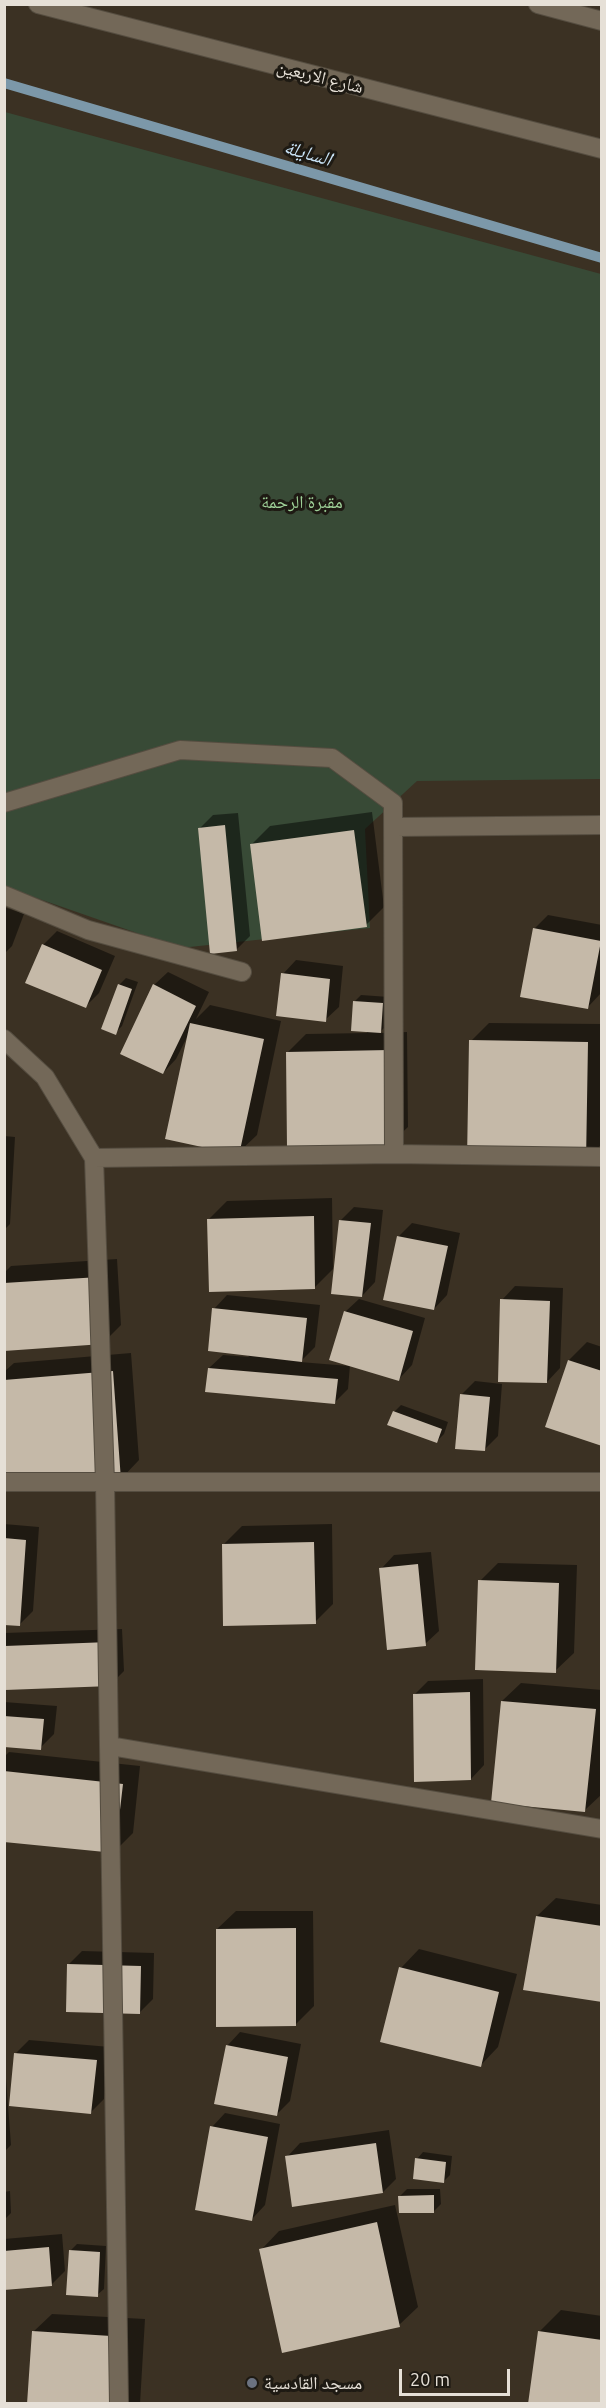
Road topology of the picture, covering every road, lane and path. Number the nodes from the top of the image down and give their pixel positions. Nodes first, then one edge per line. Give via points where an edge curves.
1 (38, 4) edge
2 (538, 4) edge
3 (602, 21) edge
4 (602, 149) edge
5 (4, 803) edge
6 (602, 825) edge
7 (395, 827) junction
8 (4, 895) edge
9 (242, 972) dead end
10 (4, 1039) edge
11 (394, 1154) junction
12 (602, 1157) edge
13 (94, 1158) junction
14 (4, 1482) edge
15 (105, 1482) junction
16 (602, 1482) edge
17 (110, 1746) junction
18 (602, 1829) edge
19 (119, 2403) edge

1 - 4 street, شارع الاربعين
2 - 3 street
5 - 7 street via 180,750 332,758 393,803
6 - 7 street
7 - 11 street
8 - 9 street via 88,930
10 - 13 street via 45,1077
11 - 12 street
11 - 13 street
13 - 15 street
14 - 15 street
15 - 16 street
15 - 17 street
17 - 18 street
17 - 19 street

